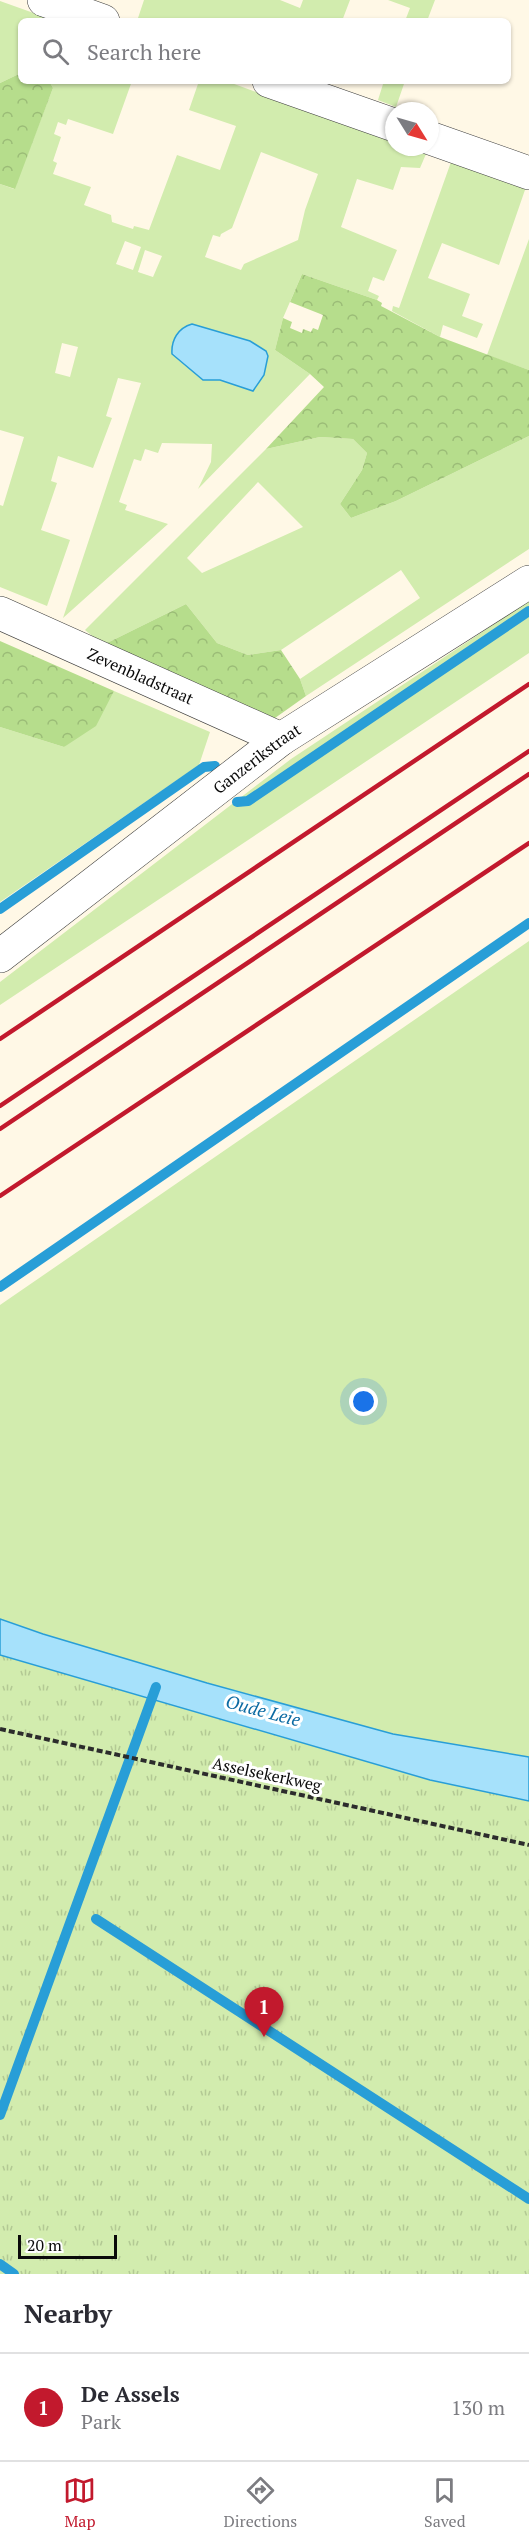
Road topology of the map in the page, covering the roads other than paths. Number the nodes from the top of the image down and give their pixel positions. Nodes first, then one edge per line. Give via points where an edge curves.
1 (44, 0) edge
2 (95, 18) edge
3 (277, 84) edge
4 (385, 122) edge
5 (439, 141) edge
6 (529, 173) edge
7 (529, 582) edge
8 (0, 613) edge
9 (281, 739) junction
10 (0, 956) edge

1 - 2 street
3 - 4 street
5 - 6 street
7 - 9 street, Ganzerikstraat
8 - 9 street, Zevenbladstraat
9 - 10 street, Ganzerikstraat

